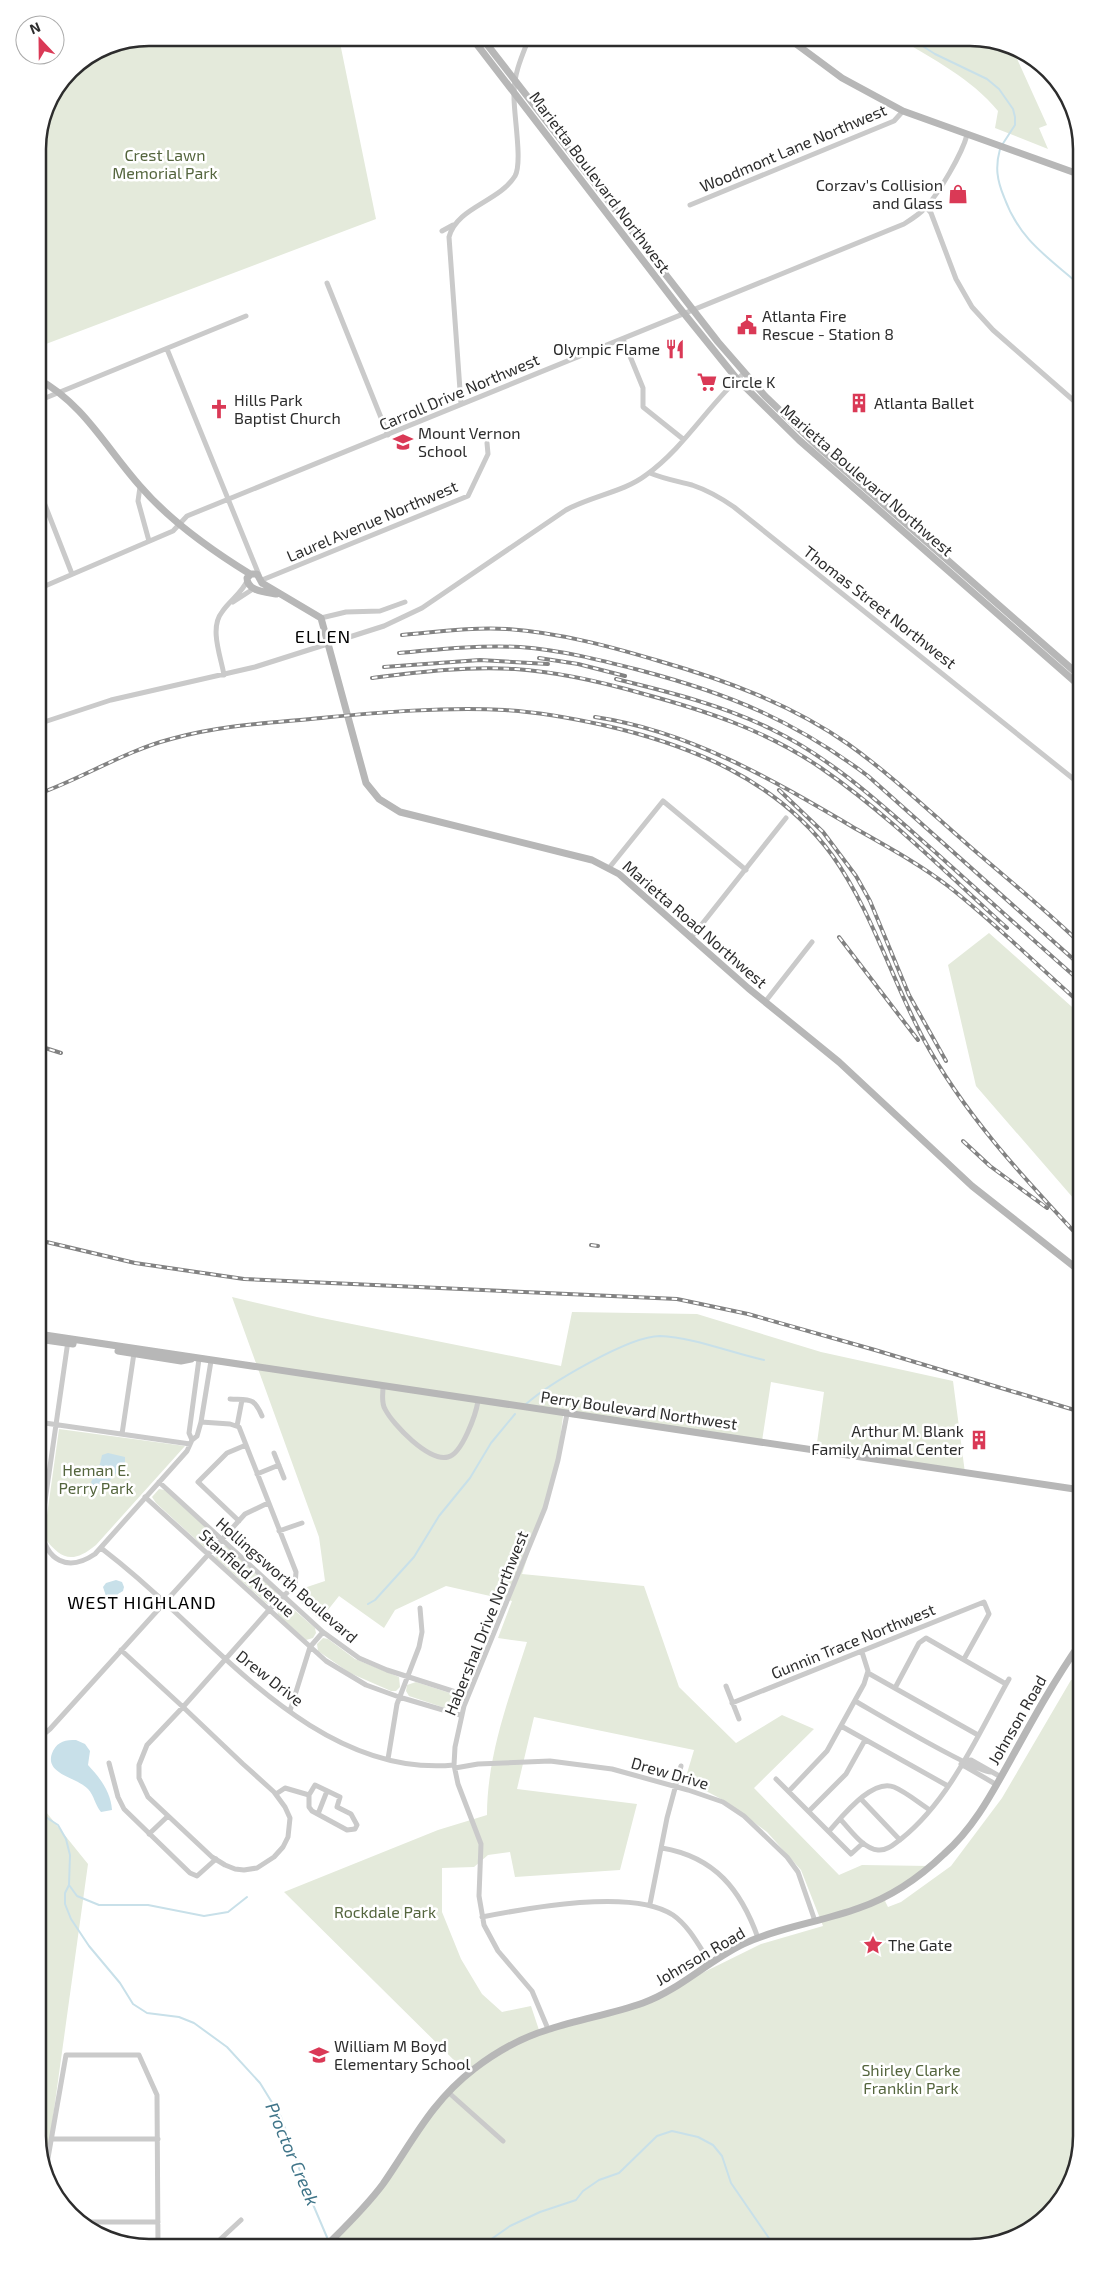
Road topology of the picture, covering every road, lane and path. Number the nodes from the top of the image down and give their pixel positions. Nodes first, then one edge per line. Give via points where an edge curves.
1 (478, 46) edge
2 (488, 46) edge
3 (526, 46) edge
4 (799, 46) edge
5 (515, 80) junction
6 (514, 92) junction
7 (903, 111) junction
8 (967, 135) junction
9 (1073, 171) edge
10 (690, 205) dead end
11 (926, 207) junction
12 (459, 220) junction
13 (442, 231) dead end
14 (327, 283) dead end
15 (693, 310) junction
16 (684, 314) junction
17 (246, 316) dead end
18 (623, 339) junction
19 (169, 348) junction
20 (744, 373) junction
21 (737, 379) junction
22 (46, 384) edge
23 (59, 393) junction
24 (46, 398) edge
25 (1073, 399) edge
26 (461, 404) junction
27 (388, 435) junction
28 (683, 439) junction
29 (487, 443) dead end
30 (650, 472) junction
31 (140, 487) junction
32 (229, 499) junction
33 (46, 507) edge
34 (180, 524) junction
35 (149, 541) junction
36 (72, 574) junction
37 (254, 578) junction
38 (46, 585) edge
39 (255, 589) junction
40 (281, 595) junction
41 (404, 602) dead end
42 (230, 603) junction
43 (322, 620) junction
44 (1073, 669) edge
45 (224, 674) junction
46 (1073, 679) edge
47 (46, 721) edge
48 (1073, 778) edge
49 (786, 818) dead end
50 (609, 868) junction
51 (746, 870) junction
52 (691, 938) junction
53 (812, 942) dead end
54 (765, 1002) junction
55 (1073, 1265) edge
56 (46, 1336) edge
57 (46, 1340) edge
58 (68, 1341) junction
59 (134, 1353) junction
60 (195, 1359) junction
61 (211, 1361) junction
62 (384, 1387) junction
63 (230, 1399) dead end
64 (242, 1400) junction
65 (478, 1400) junction
66 (566, 1414) junction
67 (262, 1416) dead end
68 (202, 1422) junction
69 (46, 1423) edge
70 (56, 1425) junction
71 (237, 1426) junction
72 (122, 1434) junction
73 (191, 1442) junction
74 (246, 1445) junction
75 (274, 1453) dead end
76 (279, 1466) junction
77 (257, 1474) junction
78 (284, 1478) dead end
79 (159, 1482) junction
80 (46, 1486) edge
81 (1073, 1489) edge
82 (145, 1497) junction
83 (268, 1503) junction
84 (239, 1521) junction
85 (302, 1523) dead end
86 (280, 1531) junction
87 (222, 1541) junction
88 (46, 1546) edge
89 (101, 1548) junction
90 (208, 1555) junction
91 (284, 1597) junction
92 (164, 1602) junction
93 (420, 1608) dead end
94 (269, 1610) junction
95 (920, 1628) junction
96 (323, 1632) junction
97 (924, 1639) junction
98 (310, 1647) junction
99 (121, 1650) junction
100 (862, 1652) junction
101 (1073, 1656) edge
102 (225, 1658) junction
103 (964, 1660) junction
104 (868, 1673) junction
105 (406, 1677) junction
106 (726, 1686) dead end
107 (895, 1688) junction
108 (468, 1696) junction
109 (400, 1697) junction
110 (855, 1701) junction
111 (732, 1703) junction
112 (183, 1707) junction
113 (290, 1712) junction
114 (460, 1715) junction
115 (739, 1719) dead end
116 (841, 1726) junction
117 (46, 1732) edge
118 (978, 1735) junction
119 (866, 1740) junction
120 (388, 1759) junction
121 (109, 1763) dead end
122 (962, 1763) junction
123 (680, 1766) dead end
124 (455, 1767) junction
125 (1001, 1778) junction
126 (776, 1779) dead end
127 (997, 1785) junction
128 (675, 1786) junction
129 (948, 1786) junction
130 (327, 1791) junction
131 (789, 1791) junction
132 (276, 1794) junction
133 (309, 1795) junction
134 (861, 1799) junction
135 (930, 1810) junction
136 (809, 1811) junction
137 (318, 1814) junction
138 (168, 1816) junction
139 (840, 1819) junction
140 (829, 1831) junction
141 (149, 1834) junction
142 (900, 1840) junction
143 (863, 1843) junction
144 (662, 1848) junction
145 (216, 1859) junction
146 (650, 1904) junction
147 (482, 1917) junction
148 (815, 1921) junction
149 (758, 1938) junction
150 (710, 1963) junction
151 (548, 2029) junction
152 (448, 2092) junction
153 (52, 2139) junction
154 (158, 2139) junction
155 (503, 2140) dead end
156 (48, 2157) edge
157 (241, 2220) dead end
158 (93, 2222) edge
159 (158, 2222) junction
160 (158, 2239) edge
161 (221, 2239) edge
162 (334, 2239) edge

1 - 6 street, Marietta Boulevard Northwest
2 - 5 street
3 - 5 street
4 - 7 street via 842,78
5 - 6 street
5 - 15 street
6 - 12 street via 518,170 510,182
6 - 16 street, Marietta Boulevard Northwest
7 - 8 street
7 - 10 street, Woodmont Lane Northwest via 894,121
8 - 9 street
8 - 11 street, Carroll Drive Northwest
11 - 15 street, Carroll Drive Northwest via 904,224
11 - 25 street via 961,290 972,307 993,330
12 - 13 street
12 - 26 street via 454,224 448,244
14 - 27 street
15 - 16 street, Carroll Drive Northwest
15 - 20 street
16 - 18 street, Carroll Drive Northwest
16 - 21 street, Marietta Boulevard Northwest
17 - 19 street
18 - 26 street, Carroll Drive Northwest
18 - 28 street via 643,388 643,407
19 - 23 street
19 - 32 street
20 - 21 street
20 - 44 street via 815,444
21 - 28 street
21 - 46 street, Marietta Boulevard Northwest via 798,440
22 - 23 street
23 - 24 street
23 - 31 street via 83,415
26 - 27 street, Carroll Drive Northwest
27 - 32 street, Carroll Drive Northwest
28 - 30 street
29 - 37 street, Laurel Avenue Northwest via 488,454 468,496
30 - 45 street via 641,479 566,510 422,608 384,626 273,662
30 - 48 street, Thomas Street Northwest via 666,480 693,486 734,507
31 - 34 street
31 - 35 street via 138,501
32 - 34 street, Carroll Drive Northwest via 187,516
32 - 37 street via 255,564
33 - 36 street
34 - 35 street, Carroll Drive Northwest via 173,531
34 - 37 street
35 - 36 street, Carroll Drive Northwest
36 - 38 street, Carroll Drive Northwest
37 - 39 street
37 - 39 street
37 - 40 street
37 - 42 street
39 - 40 street
39 - 42 street
40 - 43 street
41 - 43 street via 380,611 346,612
42 - 45 street via 217,621 216,635
43 - 50 street, Marietta Road Northwest via 366,783 379,800 393,809 592,860
45 - 47 street via 111,700
49 - 51 street
50 - 51 street via 662,801
50 - 52 street, Marietta Road Northwest
51 - 52 street
52 - 54 street, Marietta Road Northwest
53 - 54 street
54 - 55 street, Marietta Road Northwest via 839,1062 972,1186
56 - 58 street, Perry Boulevard Northwest
57 - 58 street, Perry Boulevard Northwest
58 - 59 street, Perry Boulevard Northwest
58 - 60 street, Perry Boulevard Northwest via 170,1352
58 - 70 street
59 - 60 street, Perry Boulevard Northwest via 181,1361
59 - 72 street
60 - 61 street, Perry Boulevard Northwest
60 - 73 street
61 - 62 street, Perry Boulevard Northwest
61 - 68 street
62 - 65 street, Perry Boulevard Northwest
62 - 65 street via 382,1401 386,1410 419,1448 437,1457 448,1457 456,1452 475,1415
63 - 64 street
64 - 67 street via 252,1400 257,1404
64 - 71 street
65 - 66 street, Perry Boulevard Northwest
66 - 81 street, Perry Boulevard Northwest
66 - 108 street, Habershal Drive Northwest via 545,1508
68 - 71 street
68 - 73 street
69 - 70 street
70 - 72 street
70 - 80 street
71 - 74 street
72 - 73 street
73 - 79 street
74 - 77 street
74 - 84 street via 227,1453 198,1482
75 - 76 street
76 - 77 street
76 - 78 street
77 - 83 street
79 - 82 street
79 - 87 street, Hollingsworth Boulevard
82 - 89 street
82 - 90 street, Stanfield Avenue
83 - 84 street via 245,1514
83 - 86 street
84 - 87 street
85 - 86 street
86 - 91 street via 297,1580
87 - 90 street
87 - 91 street, Hollingsworth Boulevard
88 - 89 street via 54,1558 77,1563
89 - 92 street, Drew Drive
90 - 92 street
90 - 94 street, Stanfield Avenue
91 - 94 street
91 - 96 street, Hollingsworth Boulevard
92 - 99 street
92 - 102 street, Drew Drive
93 - 105 street via 422,1632 419,1647
94 - 98 street, Stanfield Avenue
94 - 102 street
95 - 97 street
95 - 100 street, Gunnin Trace Northwest
95 - 103 street, Gunnin Trace Northwest via 984,1602 989,1614
96 - 98 street
96 - 105 street, Hollingsworth Boulevard via 358,1658
97 - 103 street via 930,1639
97 - 107 street
98 - 109 street, Stanfield Avenue via 348,1676
98 - 113 street
99 - 112 street
99 - 117 street
100 - 104 street
100 - 111 street, Gunnin Trace Northwest
101 - 125 street, Johnson Road via 1039,1708
102 - 112 street
102 - 113 street, Drew Drive
103 - 118 street via 1008,1682
104 - 107 street
104 - 110 street
105 - 108 street, Hollingsworth Boulevard
105 - 109 street
106 - 111 street
107 - 118 street
108 - 114 street, Habershal Drive Northwest
109 - 114 street, Stanfield Avenue
109 - 120 street
110 - 116 street
110 - 122 street
111 - 115 street
112 - 132 street
112 - 138 street via 147,1745 139,1765 139,1778 148,1796
113 - 120 street, Drew Drive via 331,1737
114 - 124 street, Habershal Drive Northwest via 454,1747
116 - 119 street
116 - 131 street via 820,1759
118 - 122 street
119 - 129 street
119 - 136 street via 846,1774
120 - 124 street, Drew Drive via 432,1768
121 - 141 street via 121,1805
122 - 125 street
122 - 127 street
122 - 129 street
123 - 128 street
124 - 128 street, Drew Drive via 550,1761 612,1769
124 - 147 street, Habershal Drive Northwest via 458,1784 481,1844 479,1896
125 - 127 street, Johnson Road
126 - 131 street
127 - 148 street, Johnson Road via 967,1830 919,1876 861,1908
128 - 144 street
128 - 148 street, Drew Drive via 723,1802 744,1816 786,1856 798,1872
129 - 135 street
130 - 133 street via 316,1785
130 - 137 street
130 - 137 street via 340,1797 337,1807 351,1814 357,1825 355,1829 347,1830
131 - 136 street
132 - 133 street via 285,1788
132 - 145 street via 290,1818 290,1826 283,1847 274,1857 257,1868 244,1870
133 - 137 street via 309,1807
134 - 135 street via 878,1787 893,1786
134 - 139 street
134 - 142 street
135 - 142 street
136 - 140 street
138 - 141 street
138 - 145 street
139 - 140 street
139 - 143 street
140 - 143 street via 851,1854
141 - 145 street via 196,1876
142 - 143 street via 883,1850 875,1850
144 - 146 street
144 - 149 street via 689,1855 721,1875 744,1904
146 - 147 street via 549,1904
146 - 150 street via 666,1910 681,1922
147 - 151 street, Habershal Drive Northwest via 498,1951 532,1991
148 - 149 street, Johnson Road
149 - 150 street, Johnson Road
150 - 151 street, Johnson Road via 670,1990 645,2002
151 - 152 street, Johnson Road via 495,2054
152 - 155 street
152 - 162 street, Johnson Road via 422,2123 372,2198
153 - 154 street
153 - 154 street via 66,2055 139,2055 157,2095
153 - 156 street
154 - 159 street
157 - 161 street
158 - 159 street
159 - 160 street

